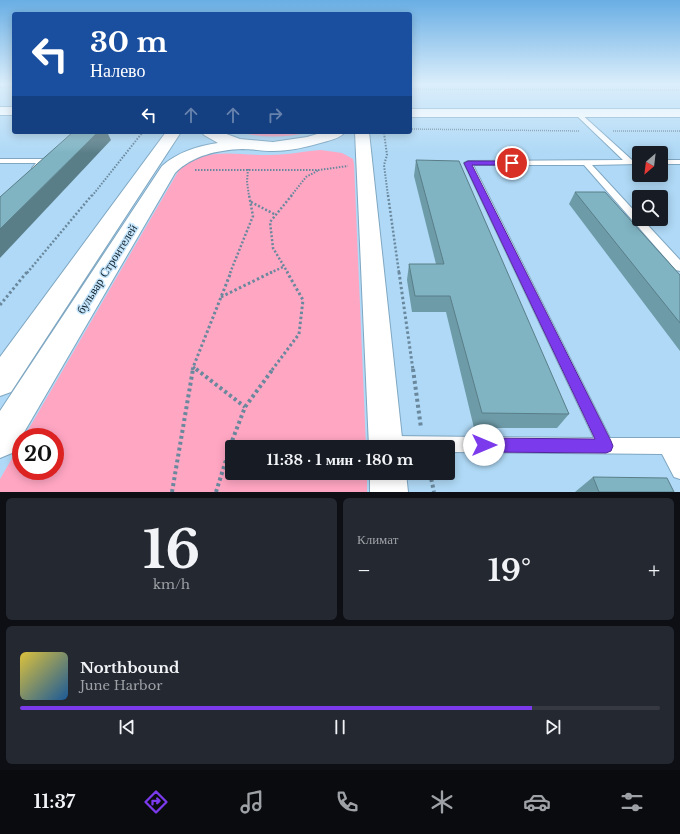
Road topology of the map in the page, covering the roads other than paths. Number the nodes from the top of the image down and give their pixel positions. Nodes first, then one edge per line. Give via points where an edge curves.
1 (0, 111) edge
2 (12, 111) edge
3 (412, 113) edge
4 (577, 113) junction
5 (680, 114) edge
6 (173, 134) edge
7 (213, 134) edge
8 (333, 134) edge
9 (362, 134) edge
10 (248, 144) junction
11 (632, 160) edge
12 (0, 161) edge
13 (632, 162) edge
14 (668, 162) edge
15 (680, 162) edge
16 (586, 163) junction
17 (27, 176) edge
18 (680, 267) edge
19 (0, 382) edge
20 (385, 440) edge
21 (0, 441) edge
22 (455, 444) edge
23 (606, 446) junction
24 (673, 446) edge
25 (680, 471) edge
26 (389, 480) edge
27 (390, 492) edge

1 - 2 main road
3 - 4 main road
4 - 5 main road
4 - 11 lane
6 - 19 main road, бульвар Строителей
7 - 10 main road
8 - 10 main road via 319,139 276,146
9 - 20 main road
10 - 21 main road, бульвар Строителей via 192,154 177,161 168,170
12 - 17 lane via 43,161
13 - 16 lane
14 - 15 lane
16 - 18 lane
16 - 23 lane via 468,163
22 - 23 lane
23 - 24 lane
24 - 25 lane
26 - 27 main road

